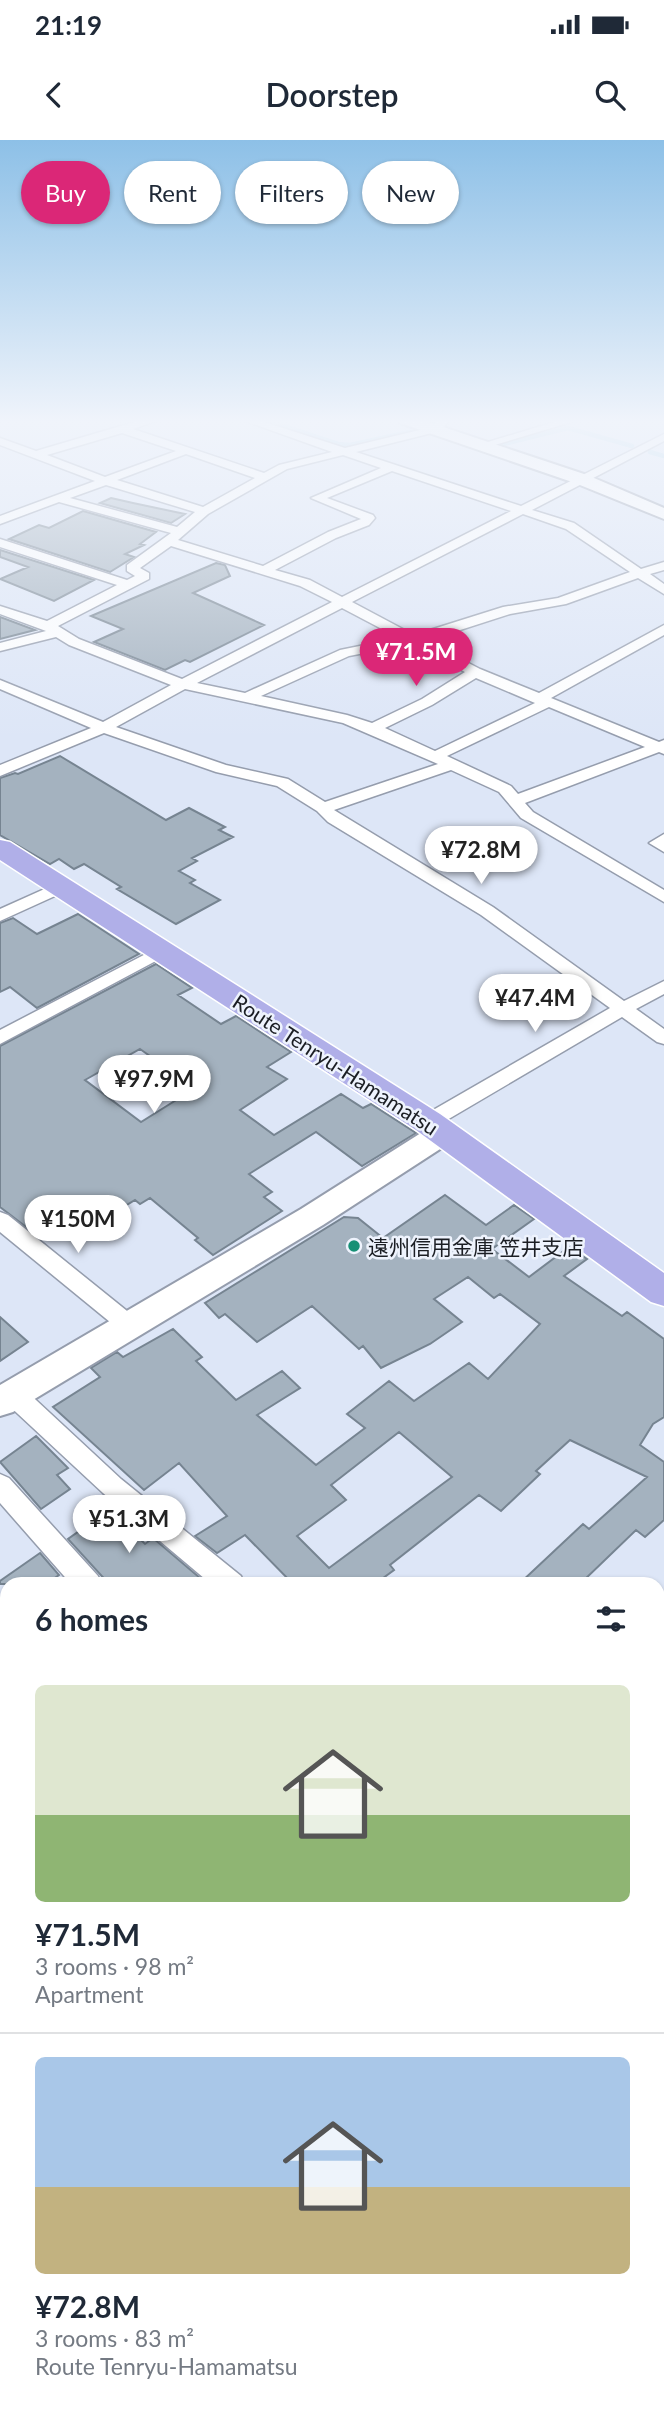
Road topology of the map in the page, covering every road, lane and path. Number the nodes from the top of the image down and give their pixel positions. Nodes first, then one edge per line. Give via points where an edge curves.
1 (144, 526) edge
2 (186, 526) edge
3 (355, 526) edge
4 (490, 526) edge
5 (570, 526) edge
6 (174, 536) junction
7 (0, 543) edge
8 (664, 566) edge
9 (265, 570) junction
10 (642, 575) junction
11 (128, 584) junction
12 (664, 590) edge
13 (342, 603) junction
14 (0, 610) edge
15 (53, 629) junction
16 (664, 629) edge
17 (414, 640) junction
18 (0, 647) edge
19 (475, 672) junction
20 (0, 684) edge
21 (183, 684) junction
22 (248, 697) junction
23 (543, 700) junction
24 (373, 727) junction
25 (104, 729) junction
26 (662, 747) edge
27 (444, 760) junction
28 (0, 771) edge
29 (515, 801) junction
30 (323, 808) junction
31 (664, 839) edge
32 (664, 847) edge
33 (0, 848) edge
34 (60, 887) junction
35 (664, 897) edge
36 (0, 916) edge
37 (161, 951) junction
38 (664, 987) edge
39 (623, 1008) junction
40 (0, 1038) edge
41 (664, 1038) edge
42 (435, 1127) junction
43 (0, 1220) edge
44 (664, 1292) edge
45 (129, 1325) junction
46 (6, 1398) edge
47 (0, 1485) edge
48 (82, 1577) edge
49 (222, 1577) edge

1 - 6 street
2 - 6 street
3 - 9 street
4 - 13 street
5 - 10 street
6 - 9 street
6 - 11 street via 132,568 144,576
7 - 11 street
8 - 10 street
9 - 13 street via 305,583
10 - 12 street
10 - 17 street via 561,601 481,617
11 - 15 street
13 - 17 street
13 - 21 street
14 - 15 street
15 - 18 street
15 - 21 street via 74,642
16 - 23 street
17 - 19 street
17 - 22 street via 345,653
19 - 23 street
19 - 24 street via 422,705
20 - 25 street
21 - 22 street
21 - 25 street
22 - 24 street
23 - 26 street
23 - 27 street
24 - 27 street
25 - 28 street
25 - 30 street via 222,769 282,782
26 - 29 street
27 - 29 street via 505,789
27 - 30 street
29 - 35 street via 527,815
30 - 39 street via 487,911
31 - 32 street via 657,843
33 - 34 main road, Route Tenryu-Hamamatsu
34 - 36 street
34 - 37 main road, Route Tenryu-Hamamatsu
37 - 40 street
37 - 42 main road, Route Tenryu-Hamamatsu
38 - 39 street
39 - 41 street
39 - 42 street
42 - 44 main road, Route Tenryu-Hamamatsu
42 - 45 street via 312,1217
43 - 45 street
45 - 46 street
46 - 49 street
47 - 48 street

